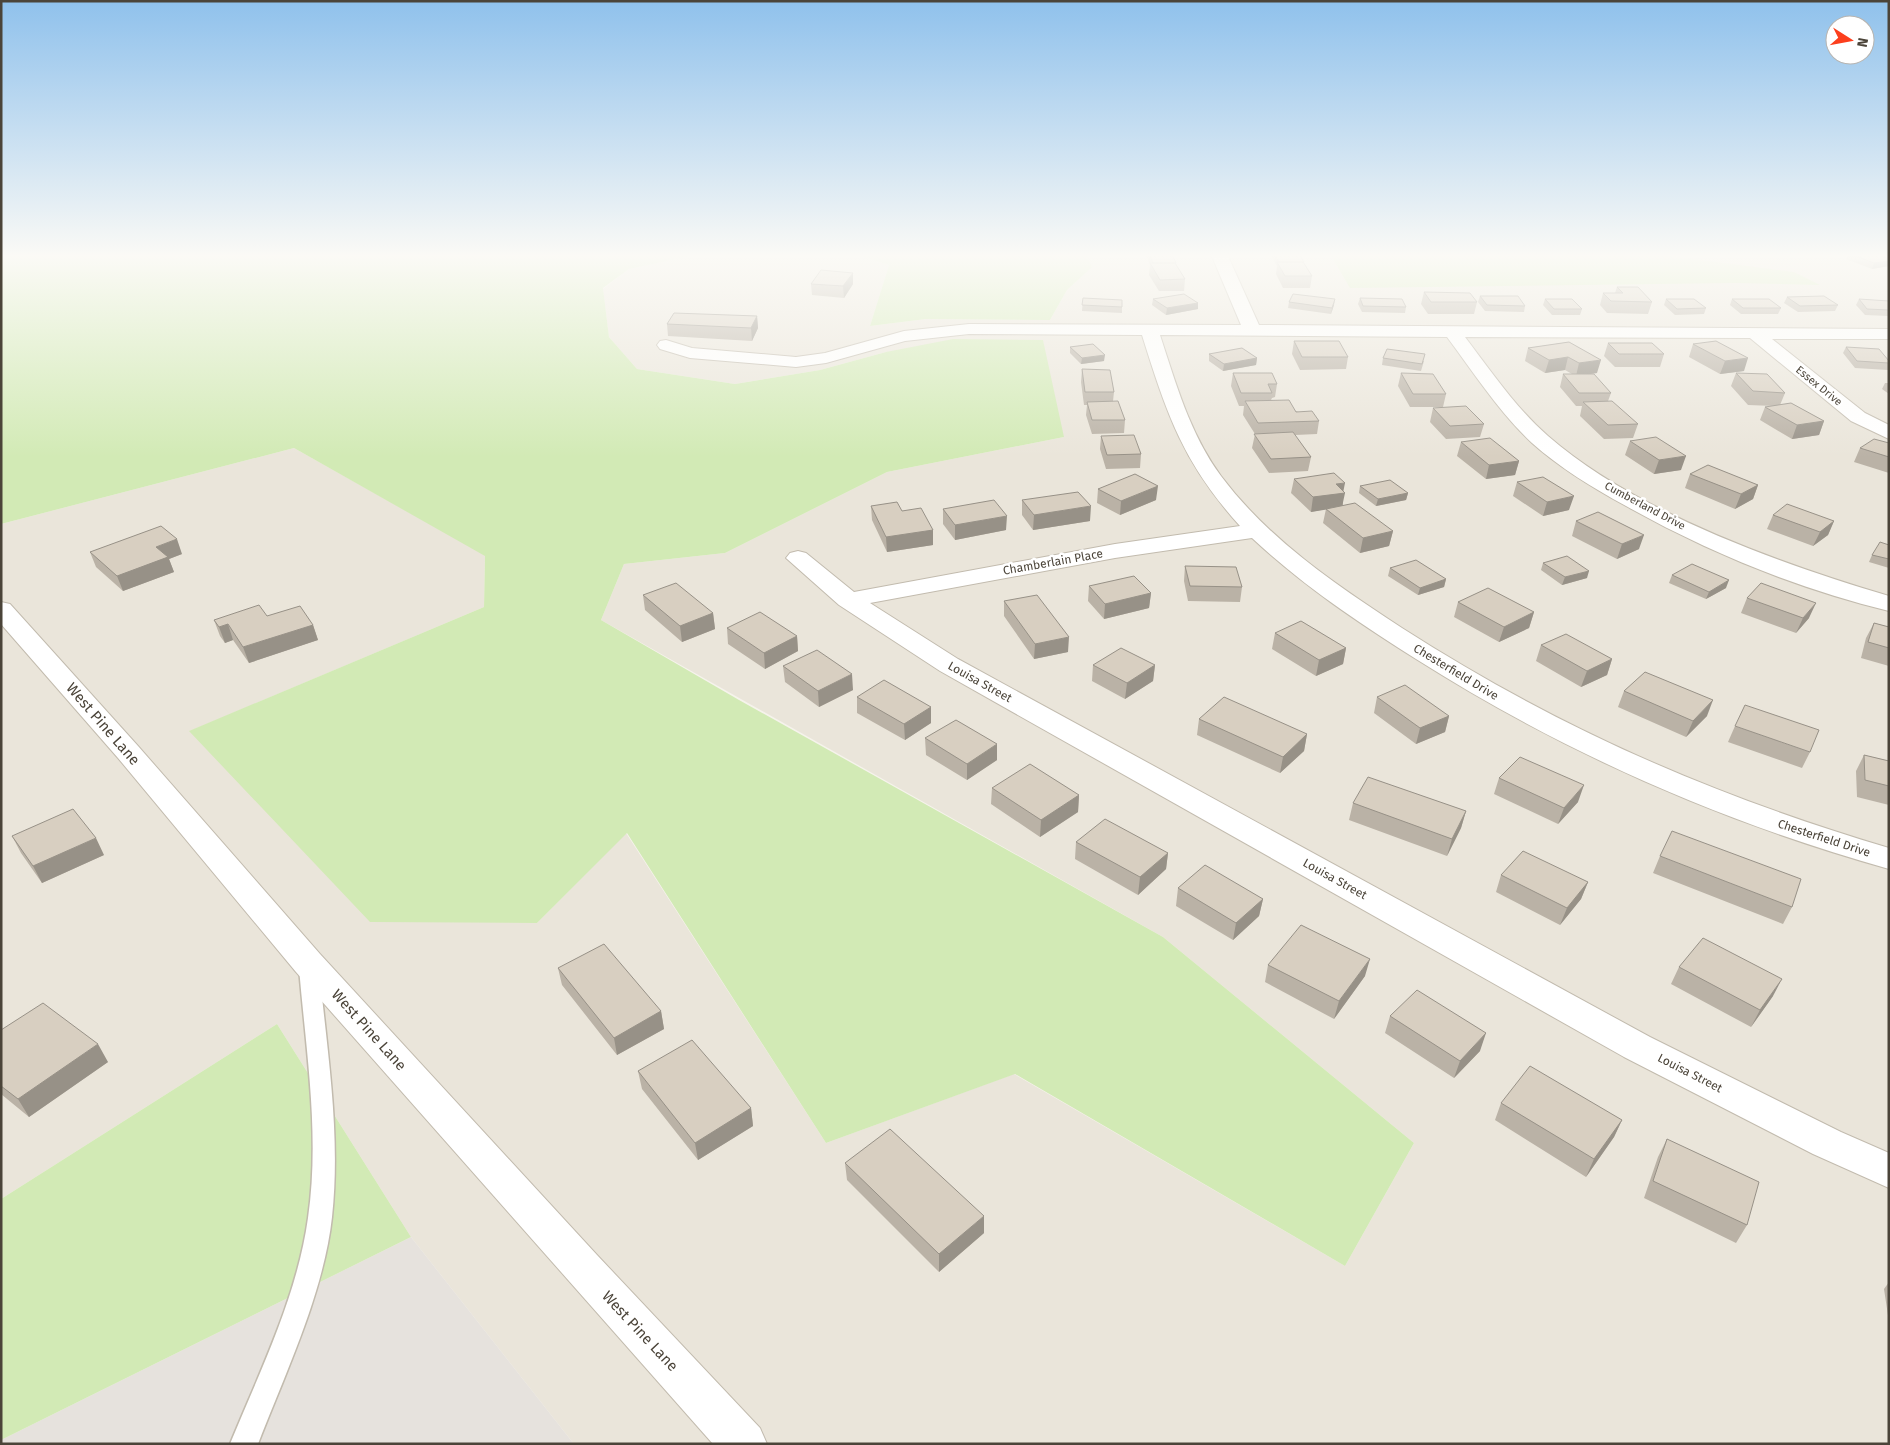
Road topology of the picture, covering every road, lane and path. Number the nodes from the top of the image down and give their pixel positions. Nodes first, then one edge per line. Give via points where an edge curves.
1 (1248, 321) edge
2 (1150, 332) junction
3 (1253, 332) junction
4 (1453, 333) junction
5 (1754, 333) junction
6 (1889, 334) edge
7 (666, 345) dead end
8 (1889, 433) edge
9 (1258, 530) junction
10 (798, 558) dead end
11 (848, 600) junction
12 (1889, 604) edge
13 (1, 609) edge
14 (1889, 859) edge
15 (308, 963) junction
16 (1889, 1171) edge
17 (244, 1444) edge
18 (744, 1444) edge

1 - 3 street
2 - 3 street
2 - 7 street via 950,330 904,336 826,358 796,362 690,354
2 - 9 street, Chesterfield Drive via 1180,423 1195,453
3 - 4 street
4 - 5 street
4 - 12 street, Cumberland Drive via 1510,410 1553,450 1596,480 1729,548
5 - 6 street
5 - 8 street, Essex Drive via 1858,417
9 - 11 street, Chamberlain Place via 1115,551
9 - 14 street, Chesterfield Drive via 1343,599 1409,644 1567,735 1729,806
10 - 11 street, Louisa Street
11 - 16 street, Louisa Street via 882,625 949,665 1637,1047
13 - 15 street, West Pine Lane
15 - 17 lane via 325,1151 320,1219 302,1296
15 - 18 street, West Pine Lane

